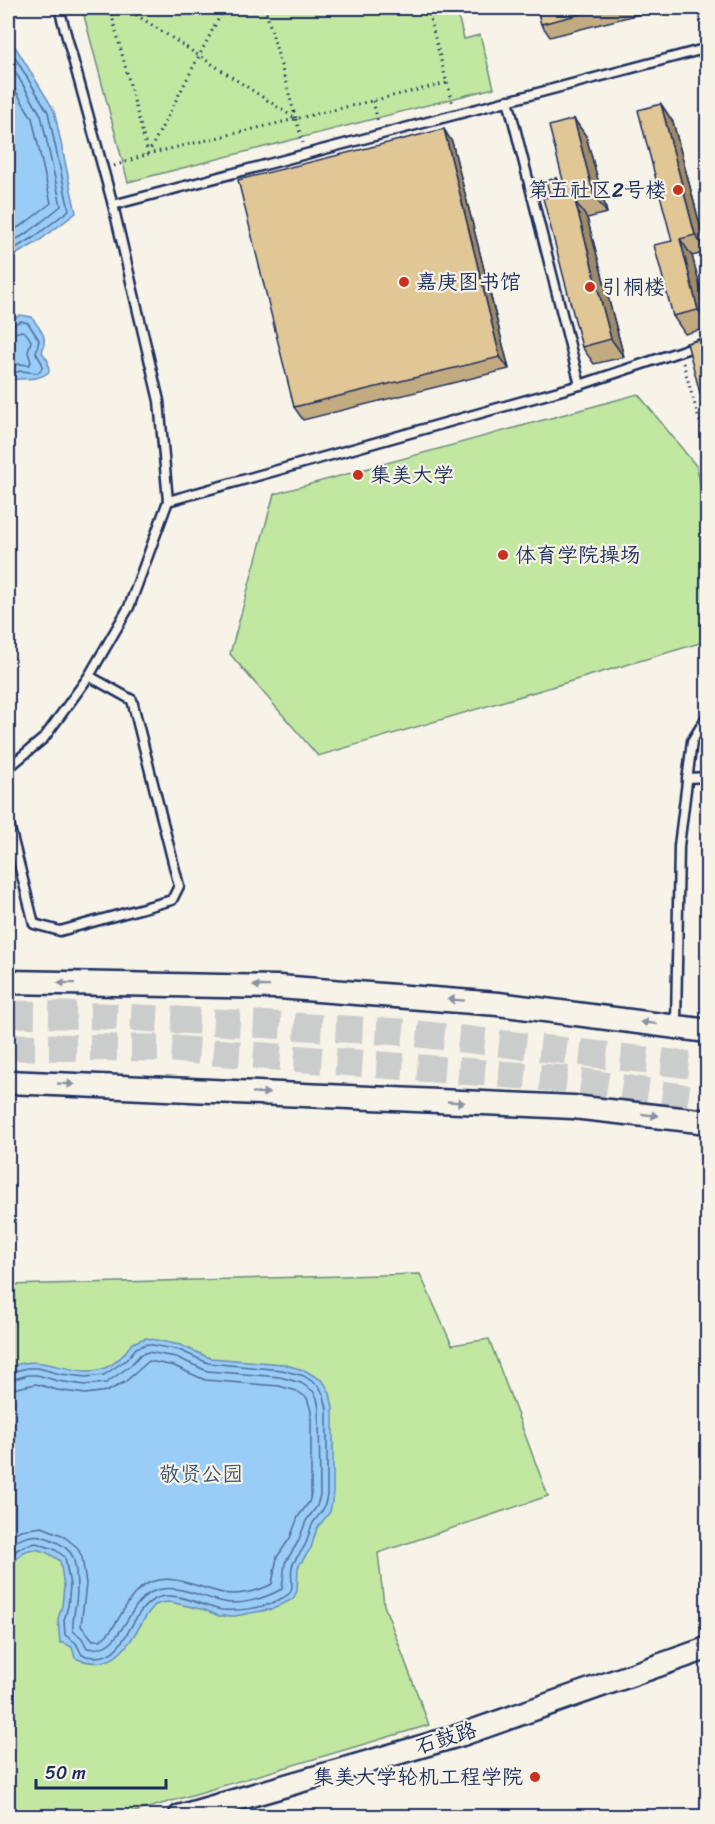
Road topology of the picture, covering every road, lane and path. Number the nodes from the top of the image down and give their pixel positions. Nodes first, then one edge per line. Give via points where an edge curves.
1 (59, 8) edge
2 (110, 8) edge
3 (126, 8) edge
4 (224, 8) edge
5 (265, 8) edge
6 (427, 8) edge
7 (708, 48) edge
8 (199, 56) junction
9 (447, 83) junction
10 (508, 100) junction
11 (373, 101) junction
12 (455, 114) junction
13 (296, 119) junction
14 (382, 134) junction
15 (148, 154) junction
16 (306, 154) junction
17 (104, 170) junction
18 (113, 204) junction
19 (708, 342) edge
20 (680, 351) junction
21 (580, 384) junction
22 (708, 451) edge
23 (168, 501) junction
24 (89, 676) junction
25 (708, 715) edge
26 (8, 768) edge
27 (708, 777) edge
28 (687, 778) junction
29 (8, 820) edge
30 (8, 982) edge
31 (676, 1027) junction
32 (708, 1031) edge
33 (8, 1082) edge
34 (708, 1122) edge
35 (708, 1648) edge
36 (180, 1816) edge

1 - 17 lane
2 - 15 path
3 - 8 path
4 - 8 path
5 - 13 path
6 - 9 path
7 - 10 lane
8 - 13 path
8 - 15 path
9 - 11 path
9 - 12 path
10 - 12 lane
10 - 21 lane
11 - 13 path
11 - 14 path
12 - 14 lane
13 - 15 path
13 - 16 path
14 - 16 lane
15 - 17 path
16 - 18 lane
17 - 18 lane
18 - 23 lane via 159,401
19 - 20 lane
20 - 21 lane
20 - 22 path
21 - 23 lane
23 - 24 lane via 129,607
24 - 26 lane via 44,738
24 - 29 lane via 132,700 179,886 172,900 60,931 34,924
25 - 28 lane via 692,741
27 - 28 lane
28 - 31 lane via 679,846
31 -> 30 main road via 498,1004 279,987
31 - 32 main road
33 -> 34 main road via 573,1107
35 - 36 street, 石鼓路 via 461,1735

